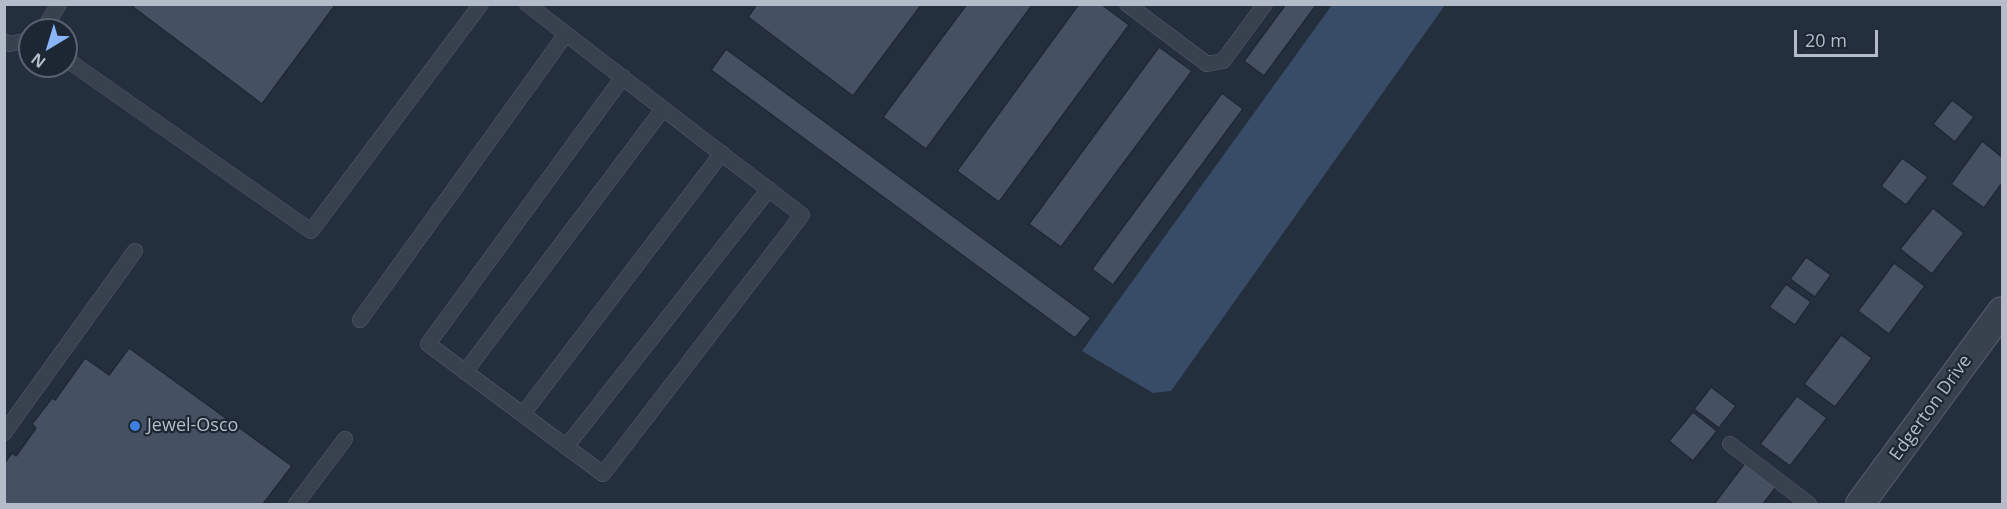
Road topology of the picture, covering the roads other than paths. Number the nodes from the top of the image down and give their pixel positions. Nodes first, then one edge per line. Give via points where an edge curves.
1 (58, 4) edge
2 (481, 4) edge
3 (527, 4) edge
4 (1127, 4) edge
5 (1265, 4) edge
6 (50, 18) edge
7 (566, 34) junction
8 (78, 67) edge
9 (622, 77) junction
10 (663, 109) junction
11 (722, 153) junction
12 (769, 189) junction
13 (135, 251) dead end
14 (2002, 311) edge
15 (360, 320) dead end
16 (465, 372) junction
17 (523, 414) junction
18 (4, 433) edge
19 (345, 439) dead end
20 (1730, 444) dead end
21 (566, 447) junction
22 (296, 504) edge
23 (1809, 504) edge
24 (1860, 504) edge

1 - 6 lane
2 - 8 lane via 311,231
3 - 7 lane
4 - 5 lane via 1207,64 1223,61
7 - 9 lane
7 - 15 lane
9 - 10 lane
9 - 16 lane via 428,344
10 - 11 lane
10 - 16 lane
11 - 12 lane
11 - 17 lane
12 - 21 lane
12 - 21 lane via 802,215 603,474
13 - 18 lane
14 - 24 street, Edgerton Drive
16 - 17 lane
17 - 21 lane
19 - 22 lane
20 - 23 lane

